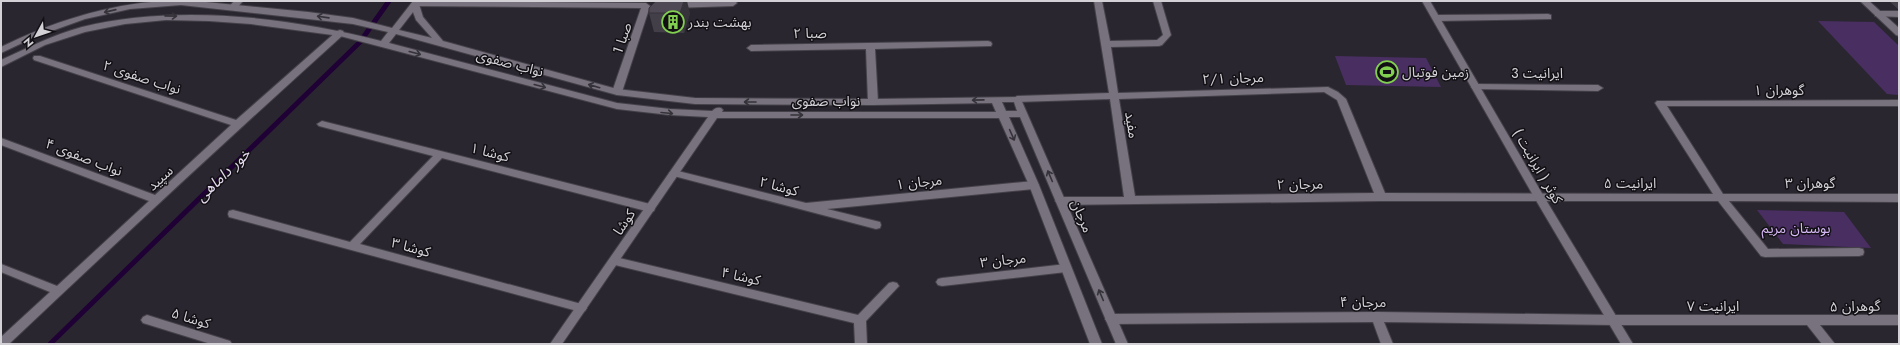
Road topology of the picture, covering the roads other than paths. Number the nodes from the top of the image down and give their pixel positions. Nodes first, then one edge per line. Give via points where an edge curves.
1 (1098, 1) edge
2 (1157, 1) edge
3 (1426, 1) edge
4 (1864, 1) edge
5 (416, 2) edge
6 (236, 4) edge
7 (734, 4) dead end
8 (654, 6) junction
9 (1878, 14) junction
10 (1899, 14) edge
11 (1548, 17) dead end
12 (1436, 18) junction
13 (357, 22) junction
14 (391, 30) junction
15 (1899, 33) edge
16 (345, 35) junction
17 (441, 43) junction
18 (380, 44) junction
19 (988, 44) dead end
20 (1107, 44) junction
21 (870, 46) junction
22 (751, 48) dead end
23 (1, 50) edge
24 (37, 58) dead end
25 (1, 64) edge
26 (1476, 87) junction
27 (1598, 88) dead end
28 (617, 92) junction
29 (1113, 96) junction
30 (1017, 99) junction
31 (996, 100) junction
32 (724, 102) junction
33 (873, 102) junction
34 (1899, 103) edge
35 (1024, 114) junction
36 (715, 115) junction
37 (1003, 115) junction
38 (238, 124) junction
39 (322, 124) dead end
40 (1, 141) edge
41 (440, 154) junction
42 (674, 173) junction
43 (1034, 185) junction
44 (1381, 197) junction
45 (1539, 197) junction
46 (1720, 197) junction
47 (1899, 198) edge
48 (157, 200) junction
49 (1130, 200) junction
50 (1060, 201) junction
51 (806, 207) junction
52 (650, 208) junction
53 (233, 214) dead end
54 (876, 225) dead end
55 (352, 246) junction
56 (1859, 252) dead end
57 (615, 261) junction
58 (1, 268) edge
59 (1066, 268) junction
60 (942, 282) dead end
61 (893, 286) dead end
62 (59, 291) junction
63 (581, 308) junction
64 (1377, 316) junction
65 (1111, 319) junction
66 (147, 320) dead end
67 (860, 320) junction
68 (1614, 320) junction
69 (1899, 320) edge
70 (1811, 321) junction
71 (1, 344) edge
72 (226, 344) edge
73 (556, 344) edge
74 (861, 344) edge
75 (1096, 344) edge
76 (1122, 344) edge
77 (1387, 344) edge
78 (1627, 344) edge
79 (1829, 344) edge

1 - 20 street, مفید
2 - 20 street via 1167,35 1159,44
3 - 12 street, کوثر ( ایرانیت )
4 - 9 street
5 - 8 street, صبا 1
5 - 14 street
5 - 17 street via 419,18
13 -> 6 street, نواب صفوی
6 -> 23 street, نواب صفوی via 171,2 130,6 57,26
7 - 8 street
8 - 28 street, صبا 1
9 - 10 street
9 - 15 street
11 - 12 street
12 - 26 street, کوثر ( ایرانیت )
13 - 14 street, نواب صفوی
13 - 16 street, سپید
14 - 17 street, نواب صفوی
14 - 18 street
16 - 18 street, نواب صفوی
25 -> 16 street, نواب صفوی via 30,48 70,32 105,22 146,17 199,16
16 - 38 street, سپید
28 -> 17 street, نواب صفوی
18 -> 36 street, نواب صفوی via 617,106 655,112
19 - 21 street, صبا ۲
20 - 29 street, مفید
21 - 22 street, صبا ۲
21 - 33 street
24 - 38 street, نواب صفوی ۲
26 - 27 street, ایرانیت 3
26 - 45 street, کوثر ( ایرانیت )
28 - 32 street, نواب صفوی
29 - 30 street, مرجان ۲/۱
29 - 44 street, مرجان ۲/۱ via 1325,89 1341,99
29 - 49 street, مفید
30 - 31 street, نواب صفوی
30 - 35 street, مرجان
31 -> 33 street, نواب صفوی
31 - 37 street
33 -> 32 street, نواب صفوی
32 - 36 street, کوشا
34 - 46 street, گوهران ۱ via 1660,103
35 - 37 street, نواب صفوی
50 -> 35 street, مرجان
36 -> 37 street, نواب صفوی
36 - 42 street, کوشا
37 -> 43 street
38 - 48 street, سپید
39 - 41 street, کوشا ۱
40 - 48 street, نواب صفوی ۴
41 - 52 street, کوشا ۱
41 - 55 street
42 - 51 street, کوشا ۲
42 - 52 street, کوشا
43 - 51 street, مرجان ۱
43 - 59 street
44 - 45 street, مرجان ۲
44 - 49 street, مرجان ۲
45 - 46 street, ایرانیت ۵
45 - 68 street, کوثر ( ایرانیت )
46 - 47 street, گوهران ۳
46 - 56 street via 1765,253
48 - 62 street, سپید
49 - 50 street, مرجان ۲
65 -> 50 street, مرجان
51 - 54 street, کوشا ۲
52 - 57 street, کوشا
53 - 55 street, کوشا ۳
55 - 63 street, کوشا ۳
57 - 63 street, کوشا
57 - 67 street, کوشا ۴
58 - 62 street
59 - 60 street, مرجان ۳
59 - 75 street
61 - 67 street
62 - 71 street, سپید
63 - 73 street, کوشا
64 - 65 street, مرجان ۴
64 - 68 street, مرجان ۴
64 - 77 street
65 - 76 street, مرجان
66 - 72 street, کوشا ۵
67 - 74 street
68 - 70 street, ایرانیت ۷
68 - 78 street, کوثر ( ایرانیت )
69 - 70 street, گوهران ۵
70 - 79 street

